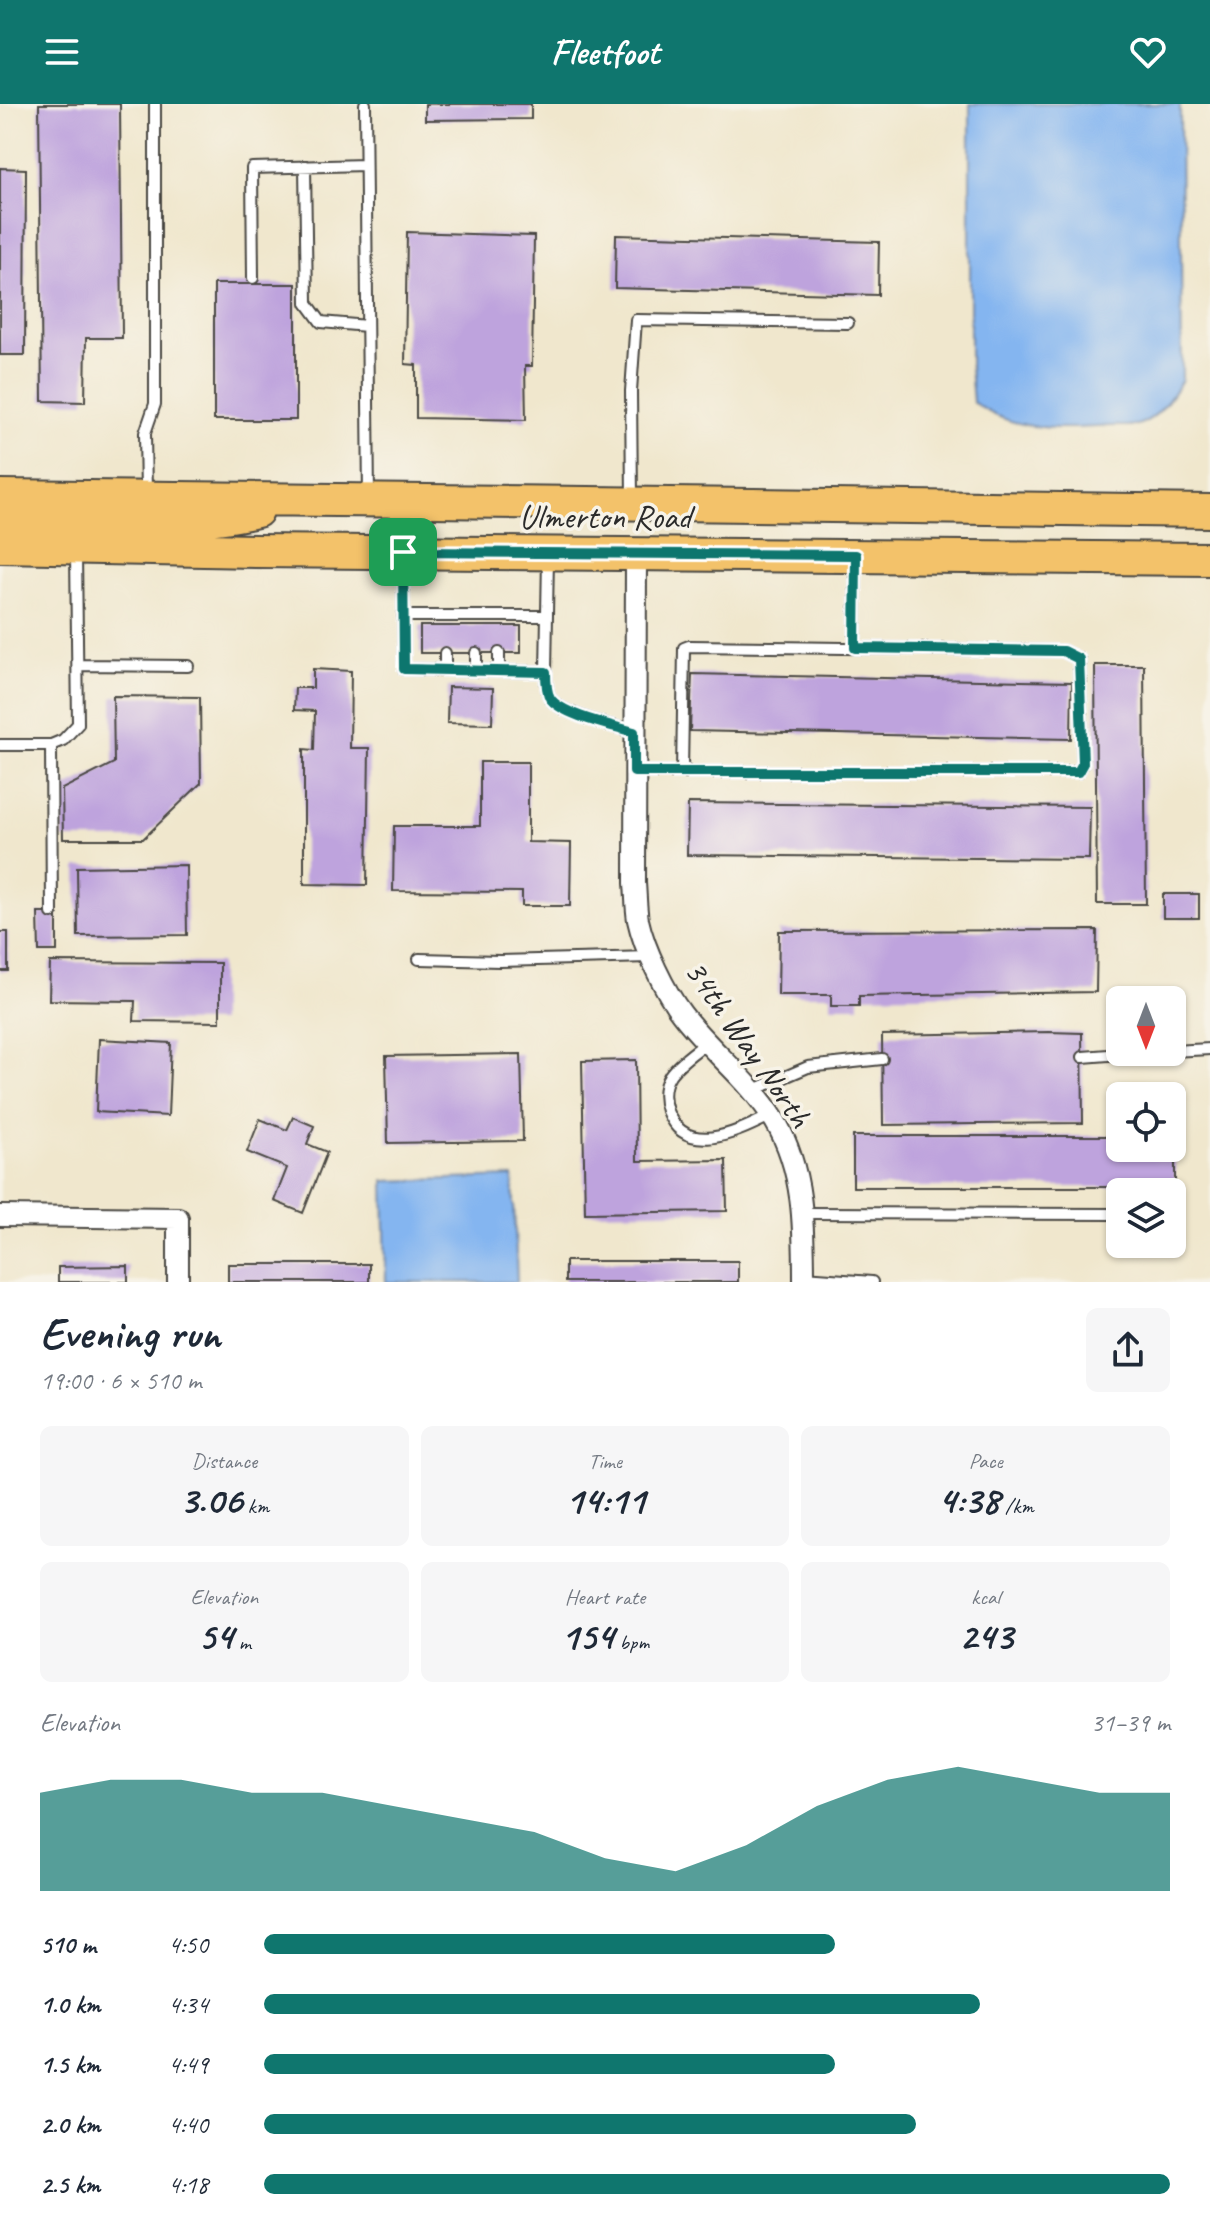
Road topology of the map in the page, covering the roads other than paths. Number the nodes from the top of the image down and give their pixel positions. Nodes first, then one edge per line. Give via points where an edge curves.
1 (155, 104) edge
2 (365, 104) edge
3 (365, 165) junction
4 (305, 166) junction
5 (253, 278) dead end
6 (848, 323) dead end
7 (367, 326) junction
8 (0, 496) edge
9 (146, 496) junction
10 (307, 498) junction
11 (369, 500) junction
12 (632, 506) junction
13 (1210, 511) edge
14 (0, 519) edge
15 (0, 546) edge
16 (76, 547) junction
17 (403, 552) junction
18 (548, 554) junction
19 (636, 554) junction
20 (856, 555) junction
21 (1210, 559) edge
22 (403, 616) junction
23 (547, 616) junction
24 (855, 648) junction
25 (445, 653) dead end
26 (476, 653) dead end
27 (499, 653) dead end
28 (78, 665) junction
29 (188, 666) dead end
30 (445, 670) junction
31 (476, 671) junction
32 (499, 671) junction
33 (546, 672) junction
34 (634, 732) junction
35 (0, 745) edge
36 (51, 745) junction
37 (634, 772) junction
38 (682, 772) junction
39 (52, 913) dead end
40 (652, 957) junction
41 (419, 959) dead end
42 (707, 1042) junction
43 (1210, 1049) edge
44 (1186, 1050) edge
45 (1106, 1055) edge
46 (1083, 1057) dead end
47 (882, 1059) dead end
48 (752, 1091) junction
49 (770, 1116) junction
50 (803, 1213) junction
51 (1106, 1214) edge
52 (0, 1216) edge
53 (804, 1279) edge
54 (178, 1282) edge
55 (872, 1282) edge

1 - 9 lane via 155,404 145,433
2 - 3 lane
3 - 4 lane
3 - 7 lane
4 - 5 lane via 252,168
4 - 7 lane via 307,303 321,322
6 - 12 lane via 636,320
7 - 11 lane
8 - 9 main road, Ulmerton Road
9 - 10 main road, Ulmerton Road
10 - 11 main road, Ulmerton Road
10 - 14 main road, Ulmerton Road via 227,518
11 - 12 main road, Ulmerton Road
12 - 13 main road, Ulmerton Road
15 - 16 main road, Ulmerton Road
16 - 17 main road, Ulmerton Road
16 - 28 lane
17 - 18 main road, Ulmerton Road
17 - 22 lane
18 - 19 main road, Ulmerton Road
18 - 23 lane
19 - 20 main road, Ulmerton Road
19 - 34 street, 34th Way North
20 - 21 main road, Ulmerton Road
20 - 24 lane
22 - 23 lane via 445,621
22 - 30 lane via 404,669
23 - 33 lane
24 - 38 lane via 684,648
24 - 38 lane via 1063,651 1079,659 1083,763 1078,772
25 - 30 lane
26 - 31 lane
27 - 32 lane
28 - 29 lane
28 - 36 lane via 78,724
30 - 31 lane
31 - 32 lane
32 - 33 lane
33 - 34 lane via 548,696 555,703
34 - 37 street, 34th Way North
35 - 36 lane
36 - 39 lane
37 - 38 lane
37 - 40 street, 34th Way North via 638,921
40 - 41 lane
40 - 42 street, 34th Way North via 681,1013
42 - 48 street, 34th Way North
42 - 49 lane via 665,1084 674,1124 699,1138 717,1138
43 - 44 lane
45 - 46 lane
47 - 48 lane via 808,1067
48 - 49 street, 34th Way North
49 - 50 street, 34th Way North via 796,1172
50 - 51 lane
50 - 53 street, 34th Way North
52 - 54 street via 178,1218
53 - 55 lane

